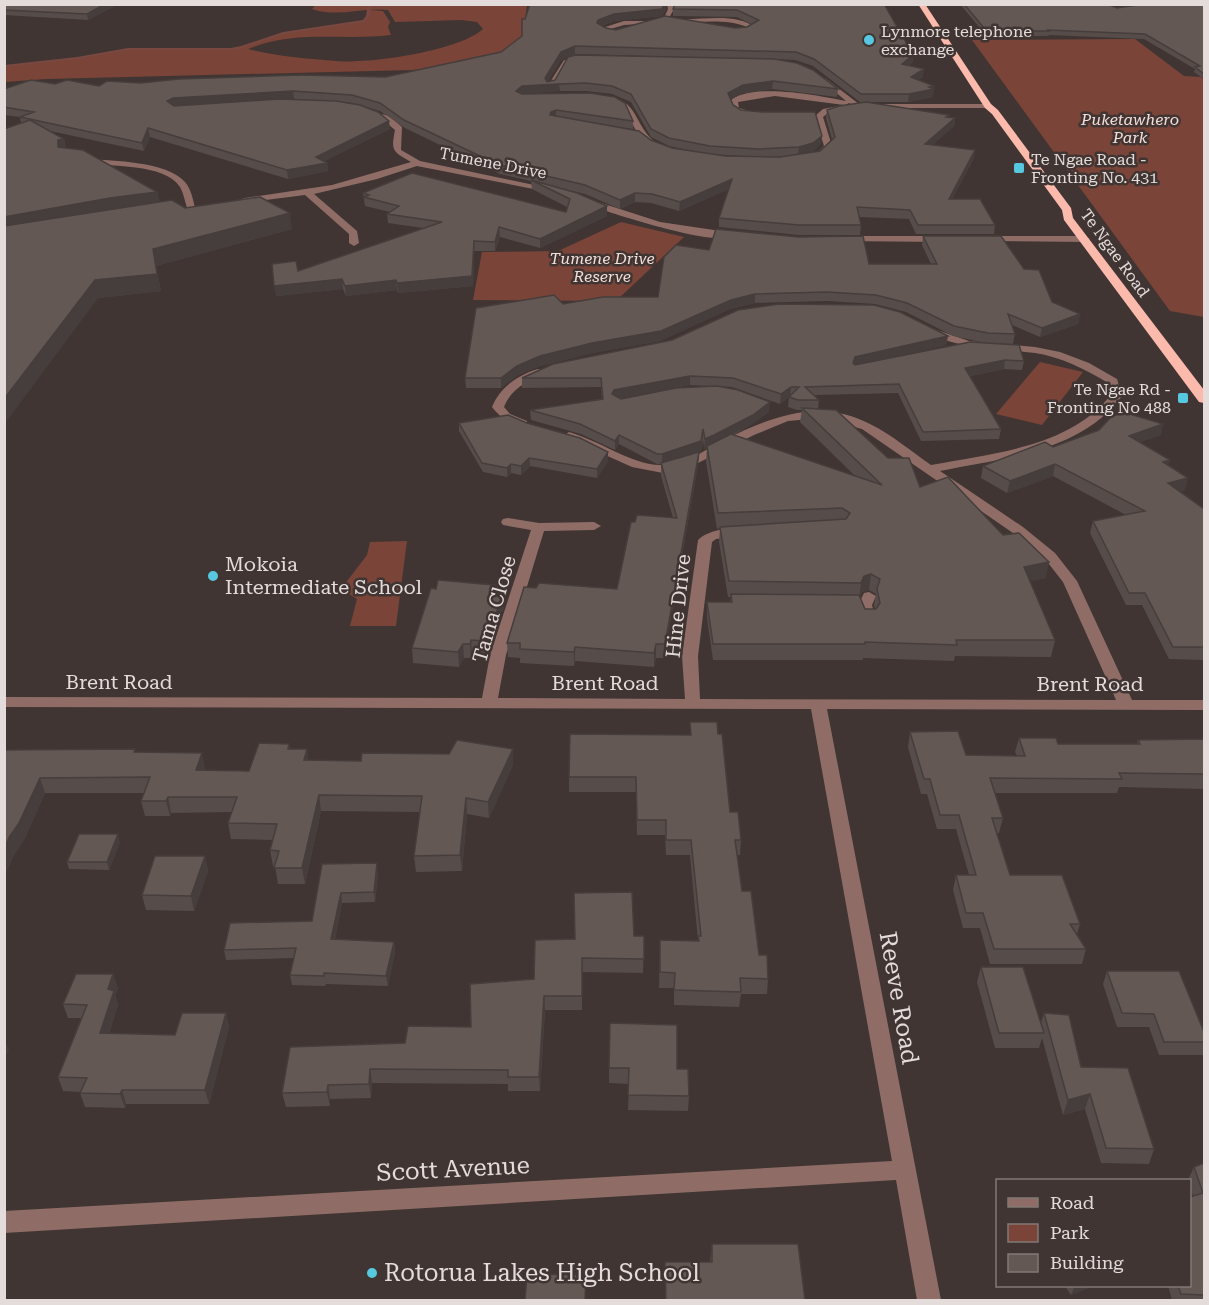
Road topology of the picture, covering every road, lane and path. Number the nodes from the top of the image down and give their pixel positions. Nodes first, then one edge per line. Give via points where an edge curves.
1 (670, 4) edge
2 (921, 4) edge
3 (665, 19) junction
4 (684, 22) junction
5 (650, 23) junction
6 (598, 58) edge
7 (818, 75) edge
8 (550, 85) edge
9 (592, 99) edge
10 (857, 106) junction
11 (988, 106) junction
12 (359, 109) edge
13 (760, 116) edge
14 (809, 116) edge
15 (819, 116) junction
16 (633, 135) edge
17 (643, 135) junction
18 (662, 148) edge
19 (77, 159) edge
20 (806, 160) edge
21 (417, 163) junction
22 (556, 190) edge
23 (309, 194) junction
24 (581, 198) edge
25 (238, 202) edge
26 (203, 206) edge
27 (191, 208) junction
28 (180, 209) edge
29 (741, 237) edge
30 (833, 239) edge
31 (952, 239) edge
32 (976, 239) edge
33 (1085, 239) junction
34 (354, 243) dead end
35 (924, 328) edge
36 (968, 346) junction
37 (946, 351) edge
38 (547, 368) edge
39 (1204, 399) edge
40 (773, 407) dead end
41 (794, 415) junction
42 (540, 428) edge
43 (557, 433) edge
44 (929, 469) junction
45 (508, 522) dead end
46 (594, 526) dead end
47 (539, 527) junction
48 (760, 532) edge
49 (862, 602) edge
50 (869, 620) edge
51 (4, 702) edge
52 (489, 704) junction
53 (693, 705) junction
54 (818, 705) junction
55 (1125, 705) junction
56 (1204, 705) edge
57 (904, 1170) junction
58 (4, 1222) edge
59 (929, 1300) edge

1 - 3 street
2 - 11 highway, Te Ngae Road
3 - 4 street
3 - 5 street
4 - 4 street via 725,21 753,28 729,29
5 - 5 street via 620,33 602,29 624,23
6 - 8 street via 568,60
7 - 10 street
9 - 17 street via 611,99 629,106
10 - 11 street
10 - 13 street via 805,96 748,96 733,102 739,112
10 - 15 street
11 - 33 highway, Te Ngae Road
12 - 21 street, Tumene Drive via 394,123 399,129 398,151
14 - 15 street
15 - 20 street via 828,146 820,156
16 - 17 street
17 - 18 street
19 - 27 street via 156,170 172,176 182,184
21 - 22 street, Tumene Drive
21 - 23 street
23 - 25 street
23 - 34 street via 354,233
24 - 29 street via 649,224
26 - 27 street
27 - 28 street
30 - 31 street
32 - 33 street
33 - 39 highway, Te Ngae Road
35 - 36 street
36 - 37 street
36 - 44 street via 1065,356 1113,381 1116,396 1086,426 1053,442
38 - 42 street via 509,388 498,407 506,416
40 - 41 street
41 - 43 street via 773,421 683,466 666,469 648,470 596,445
41 - 44 street via 847,418 866,426
44 - 55 street via 1050,556 1070,581
45 - 47 street
46 - 47 street
47 - 52 street, Tama Close via 498,655
48 - 53 street, Hine Drive via 713,535 705,540 701,603 690,656
49 - 50 street
51 - 52 street, Brent Road
52 - 53 street, Brent Road
53 - 54 street, Brent Road
54 - 55 street, Brent Road
54 - 57 street, Reeve Road
55 - 56 street, Brent Road
57 - 58 street, Scott Avenue
57 - 59 street, Reeve Road

